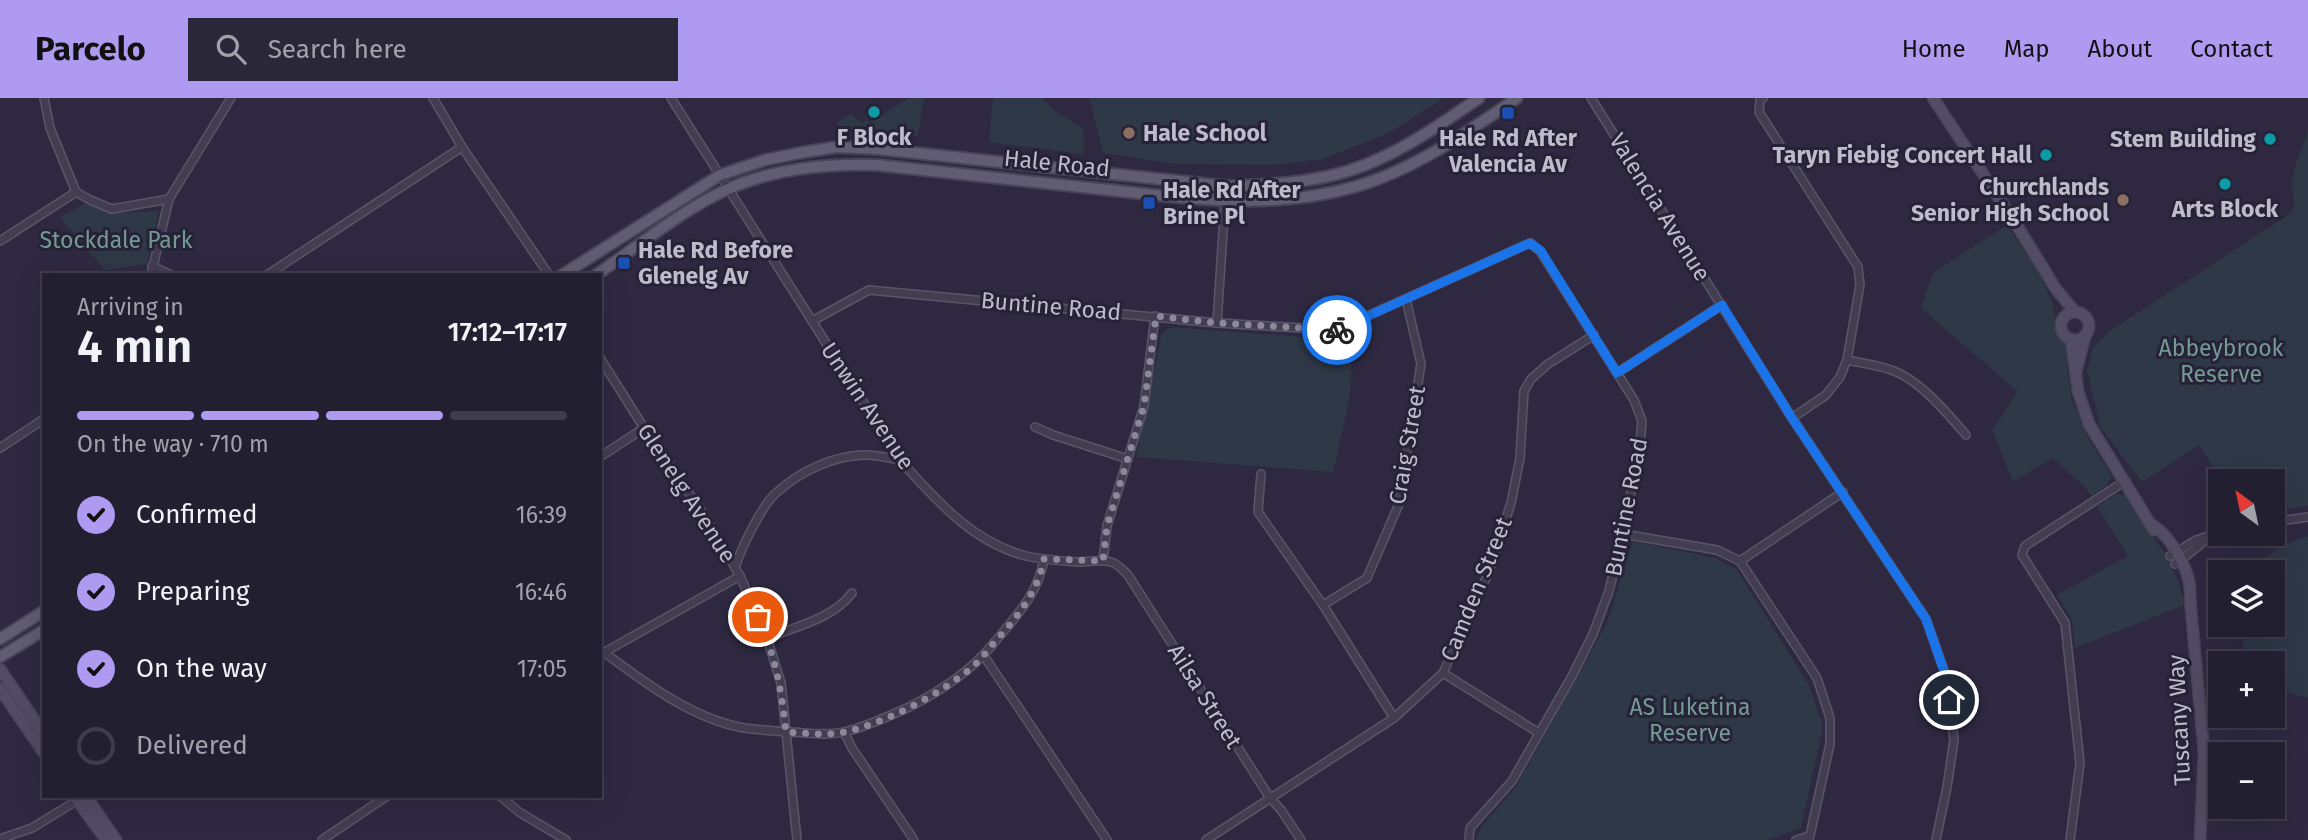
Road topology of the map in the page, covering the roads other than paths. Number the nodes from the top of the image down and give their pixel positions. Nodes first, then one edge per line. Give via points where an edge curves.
1 (44, 98) edge
2 (231, 98) edge
3 (433, 98) edge
4 (671, 98) edge
5 (1479, 98) edge
6 (1517, 98) edge
7 (1591, 98) edge
8 (1763, 98) edge
9 (1933, 98) edge
10 (462, 147) junction
11 (720, 175) junction
12 (1226, 187) junction
13 (728, 189) junction
14 (76, 192) junction
15 (169, 200) junction
16 (1225, 202) junction
17 (0, 242) edge
18 (152, 266) junction
19 (150, 273) edge
20 (167, 273) edge
21 (270, 273) edge
22 (548, 273) edge
23 (565, 273) edge
24 (599, 273) edge
25 (2056, 289) junction
26 (1406, 299) junction
27 (1722, 305) junction
28 (2075, 312) junction
29 (1156, 316) junction
30 (2063, 318) junction
31 (812, 321) junction
32 (1217, 323) junction
33 (1594, 335) junction
34 (2085, 336) junction
35 (2071, 339) junction
36 (1847, 360) junction
37 (602, 361) edge
38 (2076, 372) junction
39 (1617, 373) junction
40 (1792, 418) junction
41 (42, 420) edge
42 (1035, 427) dead end
43 (644, 428) junction
44 (1966, 435) dead end
45 (0, 448) edge
46 (602, 456) edge
47 (1128, 459) junction
48 (901, 460) junction
49 (1261, 474) dead end
50 (2125, 481) junction
51 (1843, 492) junction
52 (2308, 517) edge
53 (2286, 520) edge
54 (1623, 534) junction
55 (2208, 537) edge
56 (2175, 558) junction
57 (1044, 559) junction
58 (1103, 561) junction
59 (1740, 561) junction
60 (737, 572) junction
61 (852, 593) dead end
62 (1323, 605) junction
63 (42, 612) edge
64 (42, 631) edge
65 (767, 638) junction
66 (0, 639) edge
67 (602, 653) edge
68 (984, 656) junction
69 (0, 657) edge
70 (0, 669) edge
71 (1443, 673) junction
72 (0, 689) edge
73 (1394, 718) junction
74 (42, 731) edge
75 (786, 732) junction
76 (844, 732) junction
77 (1539, 733) junction
78 (42, 750) edge
79 (78, 798) edge
80 (81, 798) edge
81 (81, 798) edge
82 (384, 798) edge
83 (502, 798) edge
84 (1270, 798) junction
85 (1809, 838) edge
86 (0, 839) edge
87 (106, 840) edge
88 (116, 840) edge
89 (322, 840) edge
90 (566, 840) edge
91 (797, 840) edge
92 (914, 840) edge
93 (1107, 840) edge
94 (1206, 840) edge
95 (1301, 840) edge
96 (1469, 840) edge
97 (1796, 840) edge
98 (1936, 840) edge
99 (2070, 840) edge
100 (2200, 840) edge

1 - 14 street via 50,128
2 - 15 street
3 - 10 street
4 - 11 street, Unwin Avenue
5 - 12 main road, Hale Road via 1401,148 1349,171 1302,181
6 - 16 main road, Hale Road via 1412,164 1355,187 1303,198
7 - 27 street, Valencia Avenue
8 - 36 street via 1759,113 1858,267 1860,285
9 - 25 street
10 - 21 street
10 - 22 street
11 - 12 main road, Hale Road via 765,160 837,147
11 - 13 street, Unwin Avenue
11 - 23 main road, Hale Road
12 - 16 street
13 - 16 main road, Hale Road via 801,168 877,165
13 - 24 main road, Hale Road
13 - 31 street, Unwin Avenue
14 - 15 street via 112,209
14 - 17 street
15 - 18 street
16 - 32 street
18 - 19 street
18 - 20 street
25 - 28 street
25 - 30 street
26 - 32 street, Buntine Road via 1336,330
26 - 33 street, Buntine Road via 1530,243 1541,251
26 - 62 street, Craig Street via 1421,364 1399,504 1367,578
27 - 39 street
27 - 40 street, Valencia Avenue
28 - 30 street
28 - 34 street via 2084,314 2090,324
29 - 31 street, Buntine Road via 869,290
29 - 32 street, Buntine Road
29 - 47 street via 1144,406
30 - 35 street via 2063,332
31 - 48 street, Unwin Avenue
33 - 39 street, Buntine Road
33 - 71 street, Camden Street via 1548,363 1524,391 1520,458 1511,503 1488,574
34 - 35 street
34 - 38 street, Tuscany Way
35 - 38 street, Tuscany Way
36 - 40 street via 1826,395
36 - 44 street via 1907,378
37 - 43 street, Glenelg Avenue
38 - 50 street, Tuscany Way via 2089,425
39 - 54 street, Buntine Road via 1642,421
40 - 51 street, Valencia Avenue
41 - 45 street
42 - 47 street
43 - 46 street
43 - 60 street, Glenelg Avenue
47 - 58 street via 1107,526
48 - 57 street, Unwin Avenue via 944,510 964,525 1004,548
48 - 60 street via 865,454 844,457 804,474 775,494 739,555
49 - 62 street via 1258,512
50 - 56 street, Tuscany Way via 2161,530
50 - 99 street via 2025,546 2022,555 2065,623 2080,763
51 - 59 street
51 - 98 street, Valencia Avenue via 1926,619 1947,680 1954,740
52 - 53 street
54 - 59 street via 1717,550
54 - 77 street, Buntine Road via 1593,634
55 - 56 street via 2196,540
56 - 100 street, Tuscany Way via 2191,587 2204,753
57 - 58 street, Unwin Avenue
57 - 68 street via 1029,600
58 - 84 street, Ailsa Street via 1115,563 1129,575
59 - 85 street via 1817,678 1830,718 1830,744
60 - 65 street, Glenelg Avenue
60 - 67 street
61 - 65 street via 833,610
62 - 73 street
63 - 66 main road
64 - 69 main road
65 - 75 street, Glenelg Avenue via 781,683
67 - 75 street via 652,689 703,714 741,727
68 - 76 street via 934,695
68 - 93 street
70 - 74 street
71 - 73 street, Camden Street
71 - 77 street
72 - 78 street
73 - 84 street, Camden Street
75 - 76 street
75 - 91 street, Glenelg Avenue
76 - 92 street
77 - 96 street, Buntine Road via 1512,781 1470,828
79 - 86 street via 32,828
80 - 87 street
81 - 88 street
82 - 89 street
83 - 90 street
84 - 94 street, Camden Street
84 - 95 street, Ailsa Street
85 - 97 street

